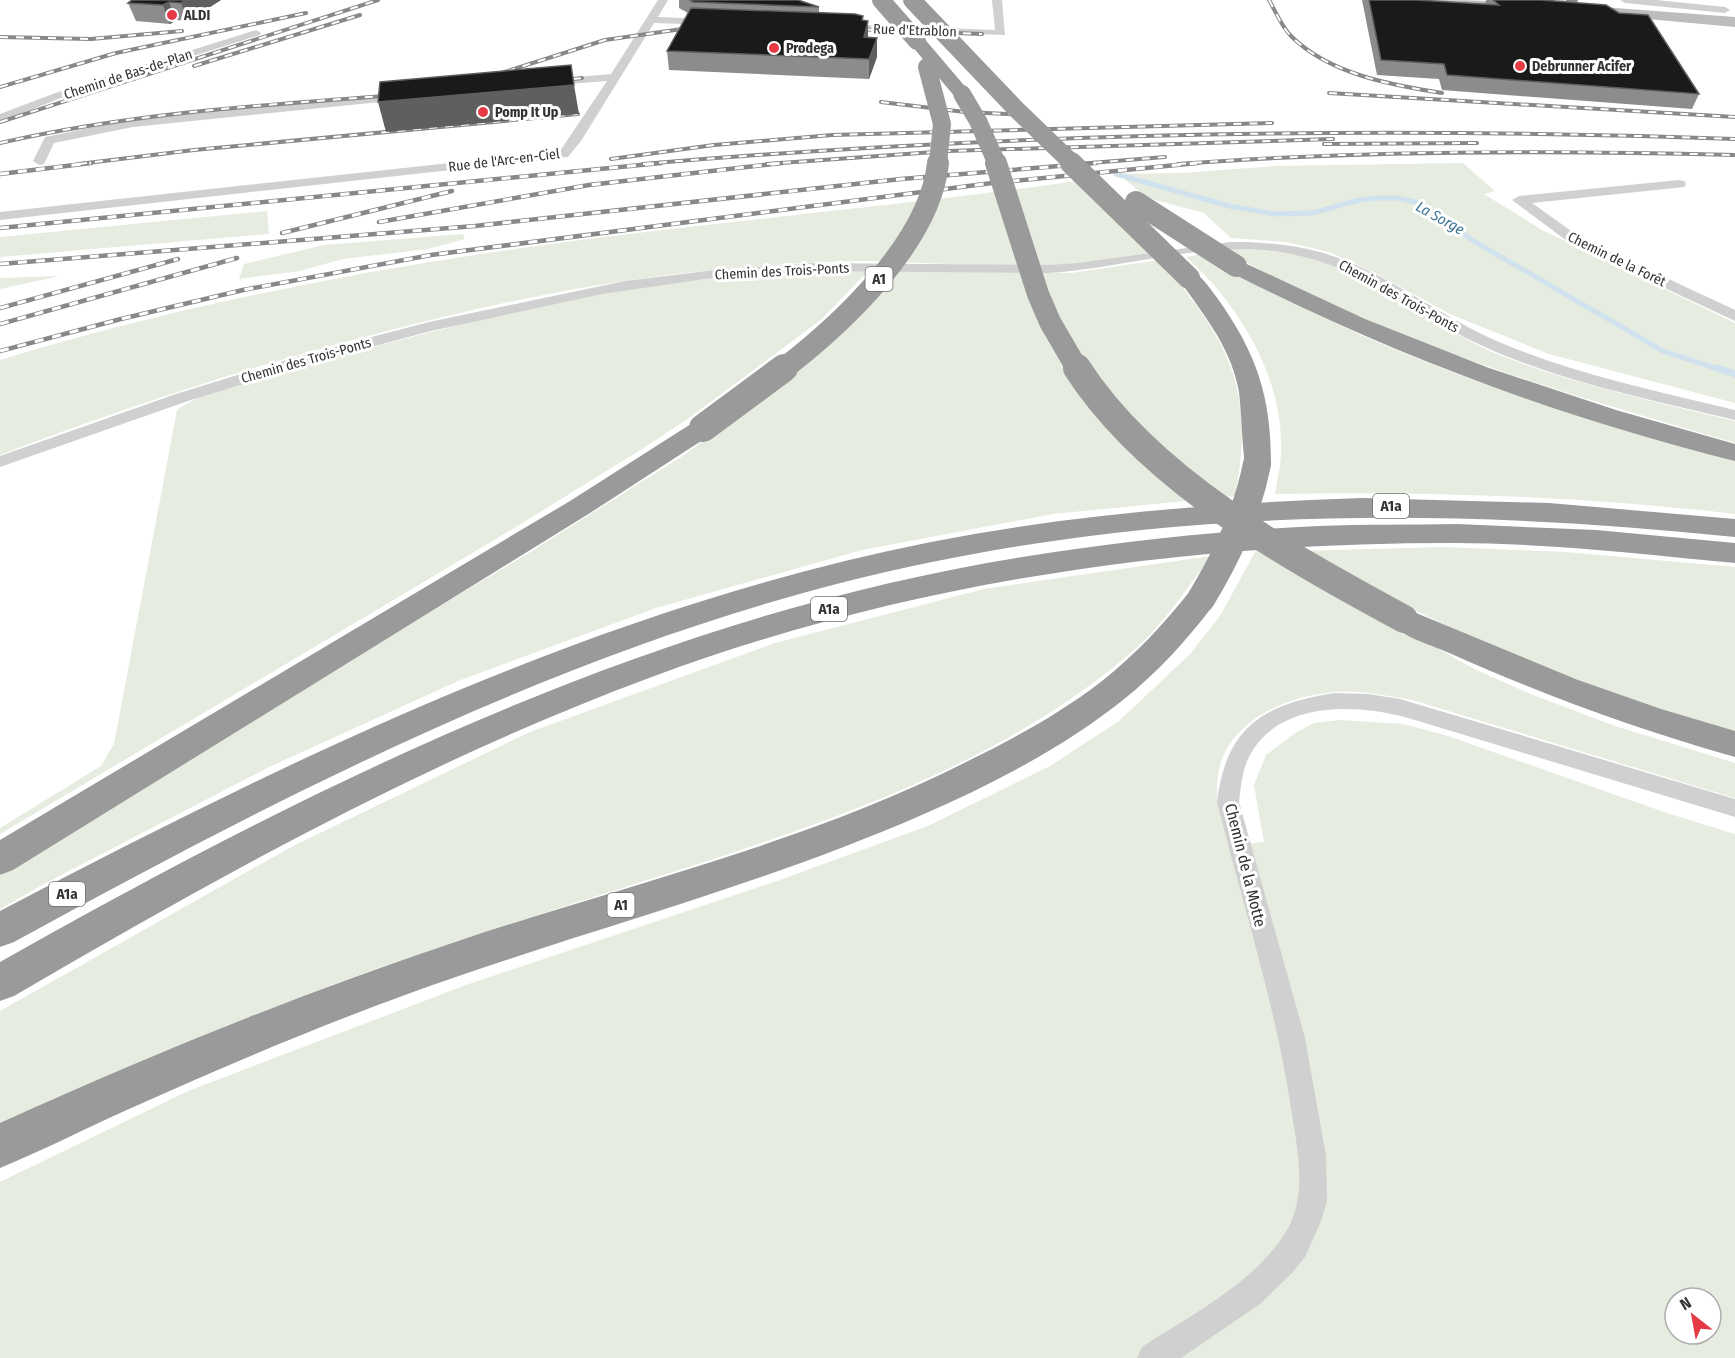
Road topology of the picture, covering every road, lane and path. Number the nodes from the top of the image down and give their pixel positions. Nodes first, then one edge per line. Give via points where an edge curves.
1 (663, 0) edge
2 (881, 0) edge
3 (912, 0) edge
4 (996, 0) edge
5 (1432, 0) edge
6 (1625, 0) edge
7 (1550, 3) edge
8 (1732, 12) edge
9 (651, 20) junction
10 (721, 22) edge
11 (1735, 22) edge
12 (826, 26) edge
13 (256, 33) dead end
14 (917, 41) junction
15 (616, 77) junction
16 (534, 84) edge
17 (417, 96) edge
18 (0, 118) edge
19 (1043, 135) junction
20 (39, 161) dead end
21 (1679, 184) dead end
22 (0, 216) edge
23 (1735, 316) edge
24 (1735, 415) edge
25 (1735, 453) edge
26 (0, 462) edge
27 (1735, 528) edge
28 (1735, 554) edge
29 (1735, 744) edge
30 (1735, 808) edge
31 (0, 859) edge
32 (0, 930) edge
33 (0, 983) edge
34 (0, 1146) edge
35 (1153, 1358) edge

1 - 9 street
2 - 14 highway, A1, bridge
3 - 19 highway, A1, bridge
4 - 12 street, Rue d'Etrablon via 1001,33
5 - 7 main road
6 - 8 street
7 - 8 main road
7 - 11 main road
9 - 10 street
9 - 15 street
13 - 18 street, Chemin de Bas-de-Plan via 62,94
14 - 29 highway, bridge via 974,111 1006,183 1031,274 1050,323 1109,409 1170,468 1307,566 1404,619 1562,688
14 - 31 highway, A1, bridge via 939,97 944,130 935,186 914,230 883,275 839,322 782,371 703,428 551,525
15 - 16 street
15 - 22 street, Rue de l'Arc-en-Ciel via 564,154
17 - 20 street via 133,123 49,140
19 - 25 highway, bridge via 1166,223 1236,266 1343,319 1458,366
19 - 34 highway, A1, bridge via 1189,278 1222,321 1239,350 1257,415 1257,464 1237,538 1201,599 1142,665 1099,701 1048,735 927,797 758,861 369,989 195,1058
21 - 23 street, Chemin de la Forêt via 1520,200 1576,241
24 - 26 street, Chemin des Trois-Ponts via 1616,386 1522,357 1455,327 1329,258 1288,248 1236,245 1091,267 812,267 666,279 591,292 448,322 277,368 130,414
27 - 32 highway, A1a via 1615,515 1487,508 1262,510 1048,532 878,564 676,621 459,702 267,792
28 - 33 highway, A1a via 1500,535 1287,537 1192,543 1062,559 871,598 693,650 469,737 285,825
30 - 35 street, Chemin de la Motte via 1376,703 1312,705 1280,717 1254,733 1242,747 1231,771 1228,802 1295,1056 1314,1167 1313,1194 1309,1214 1293,1247 1269,1274

